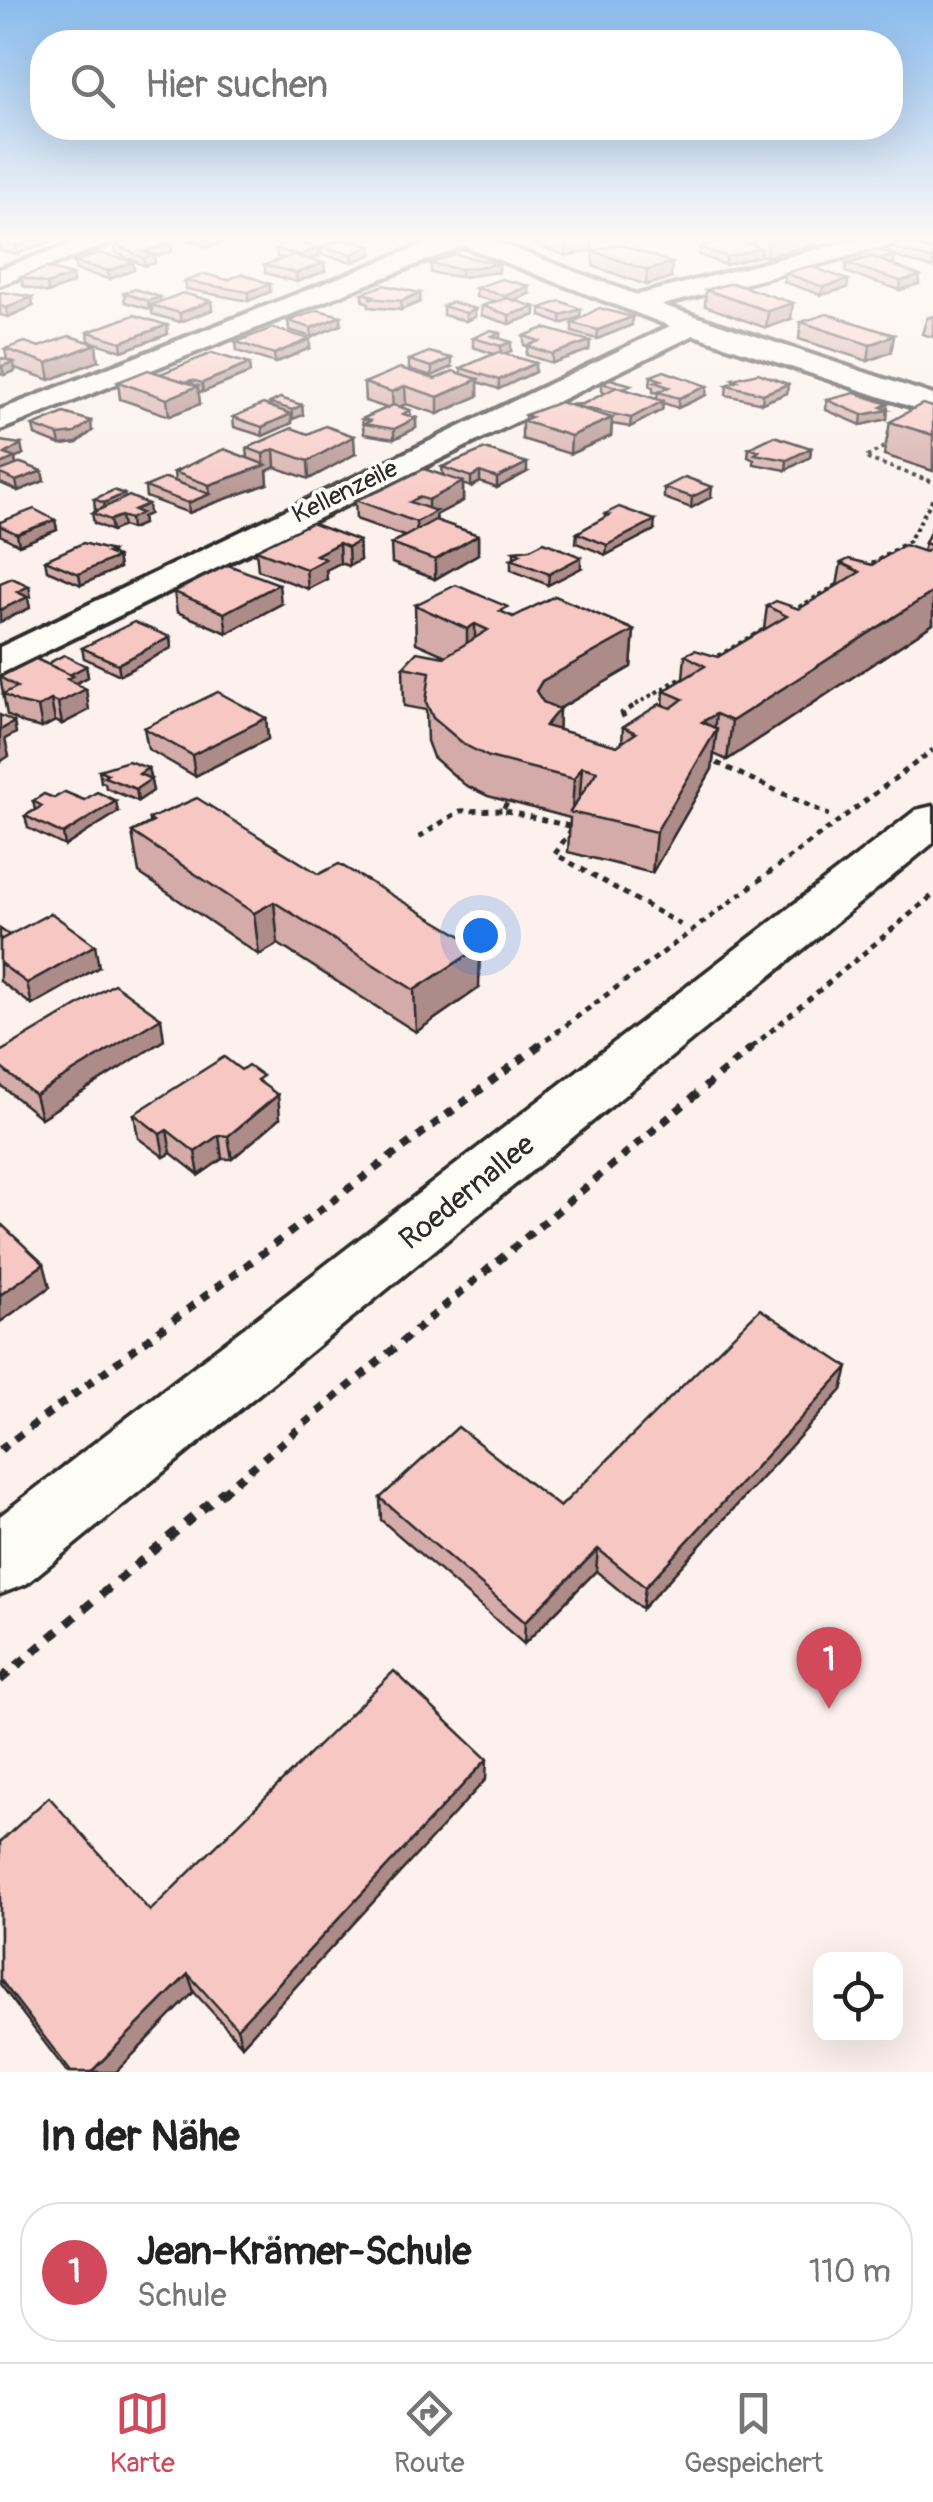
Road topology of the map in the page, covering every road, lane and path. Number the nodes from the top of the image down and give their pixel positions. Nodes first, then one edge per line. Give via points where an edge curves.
1 (213, 337) edge
2 (668, 337) edge
3 (724, 337) edge
4 (916, 369) dead end
5 (867, 384) junction
6 (933, 405) edge
7 (0, 421) edge
8 (895, 440) edge
9 (933, 482) edge
10 (933, 498) edge
11 (868, 566) junction
12 (886, 573) edge
13 (786, 615) edge
14 (770, 625) edge
15 (0, 662) edge
16 (704, 664) edge
17 (688, 674) edge
18 (633, 736) edge
19 (933, 750) edge
20 (705, 758) edge
21 (507, 803) edge
22 (502, 810) junction
23 (829, 815) dead end
24 (933, 820) edge
25 (419, 837) dead end
26 (933, 895) edge
27 (681, 925) dead end
28 (0, 1450) edge
29 (0, 1560) edge
30 (0, 1680) edge

1 - 7 street
2 - 15 street, Kellenzeile
3 - 5 street
4 - 5 street
5 - 6 street
8 - 9 path via 864,458
10 - 11 path via 909,541
11 - 12 path
11 - 13 path
14 - 16 path
17 - 18 path via 622,713
19 - 28 path
20 - 23 path
21 - 22 path
22 - 25 path via 460,811
22 - 27 path via 573,827 554,854
24 - 29 main road, Roedernallee
26 - 30 path

